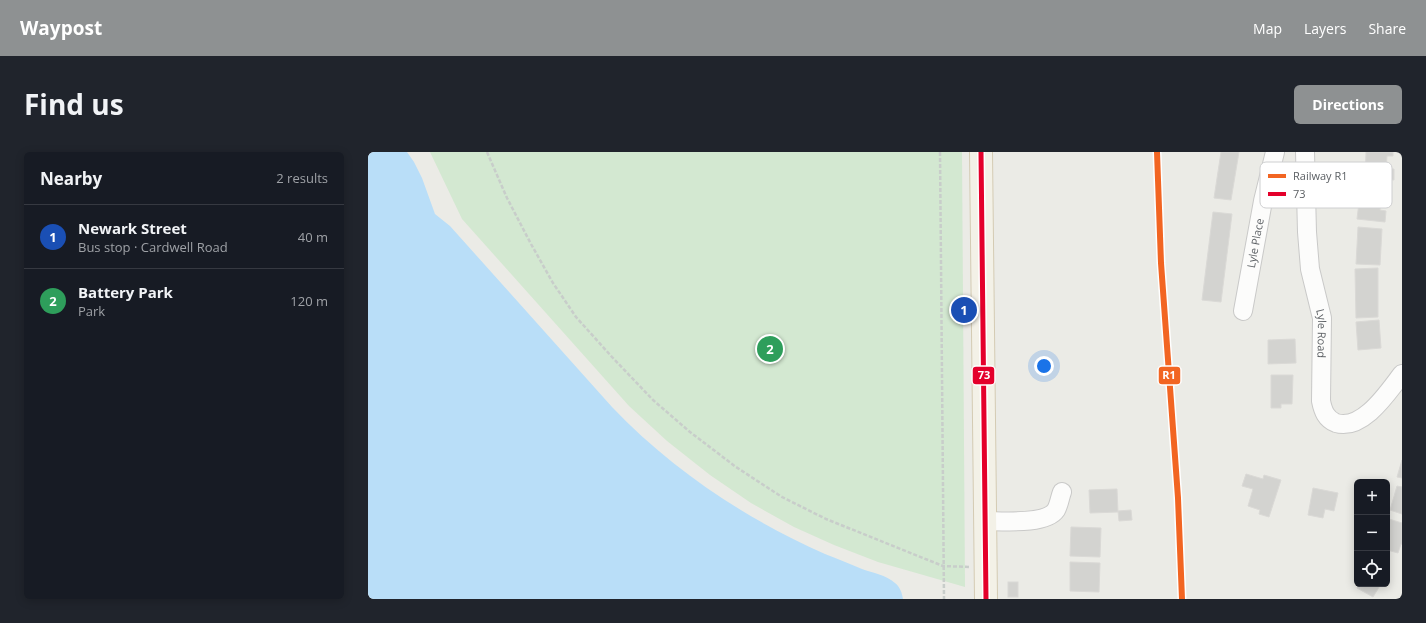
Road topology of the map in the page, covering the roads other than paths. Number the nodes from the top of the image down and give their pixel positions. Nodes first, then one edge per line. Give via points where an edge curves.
1 (981, 152) edge
2 (1275, 152) edge
3 (1305, 152) edge
4 (1273, 162) edge
5 (1305, 162) edge
6 (1262, 208) edge
7 (1306, 208) edge
8 (1243, 311) dead end
9 (1402, 374) edge
10 (1062, 492) dead end
11 (986, 521) junction
12 (986, 599) edge

1 - 11 main road
2 - 4 street, Lyle Place
3 - 5 street, Lyle Road
6 - 8 street, Lyle Place
7 - 9 street, Lyle Road via 1310,269 1322,318 1323,411 1329,419 1337,423 1357,421 1377,405
10 - 11 street via 1056,510 1047,517 1025,521
11 - 12 main road

